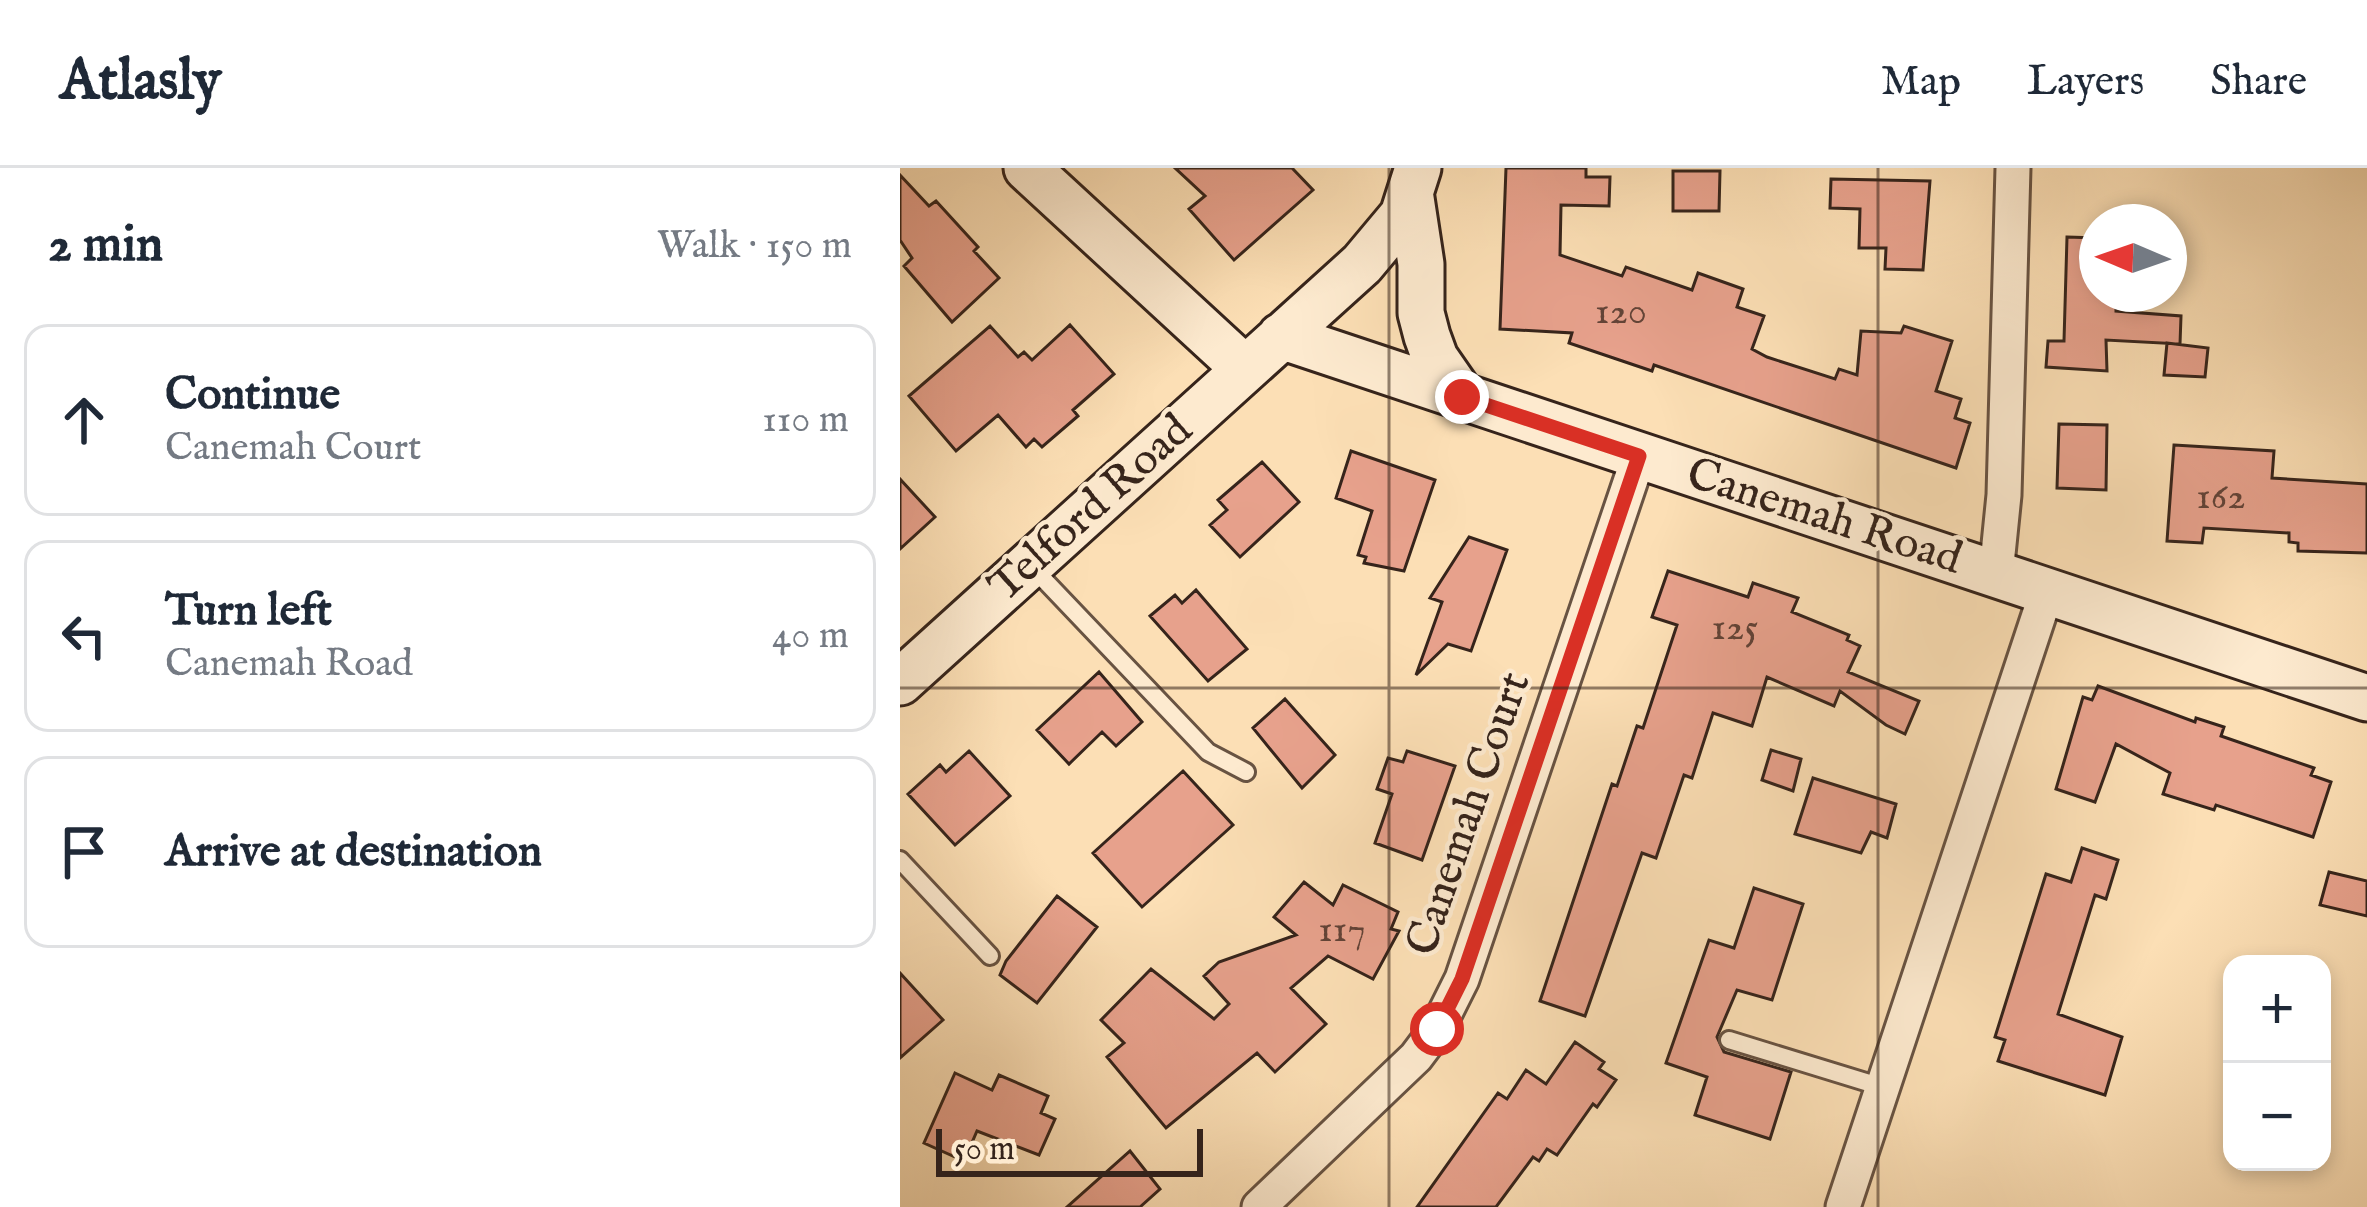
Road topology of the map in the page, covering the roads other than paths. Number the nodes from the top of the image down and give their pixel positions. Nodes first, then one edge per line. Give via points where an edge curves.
1 (1027, 168) edge
2 (2013, 168) edge
3 (1415, 183) edge
4 (1282, 336) junction
5 (1245, 369) junction
6 (1462, 397) junction
7 (1639, 456) junction
8 (1030, 564) junction
9 (1996, 574) junction
10 (2047, 591) junction
11 (900, 682) edge
12 (2367, 698) edge
13 (1246, 772) dead end
14 (900, 860) edge
15 (990, 956) dead end
16 (1729, 1040) dead end
17 (1882, 1087) junction
18 (1259, 1207) edge
19 (1843, 1207) edge

1 - 5 street
2 - 9 street
3 - 4 street, Telford Road via 1380,245
3 - 6 street via 1421,313 1435,358
4 - 5 street, Telford Road
4 - 6 street, Canemah Road
5 - 8 street, Telford Road
6 - 7 street, Canemah Road
7 - 9 street, Canemah Road
7 - 18 street, Canemah Court via 1462,979 1437,1029
8 - 11 street, Telford Road
8 - 13 lane via 1208,752
9 - 10 street, Canemah Road
10 - 12 street, Canemah Road
10 - 17 street
14 - 15 lane
16 - 17 lane
17 - 19 street

